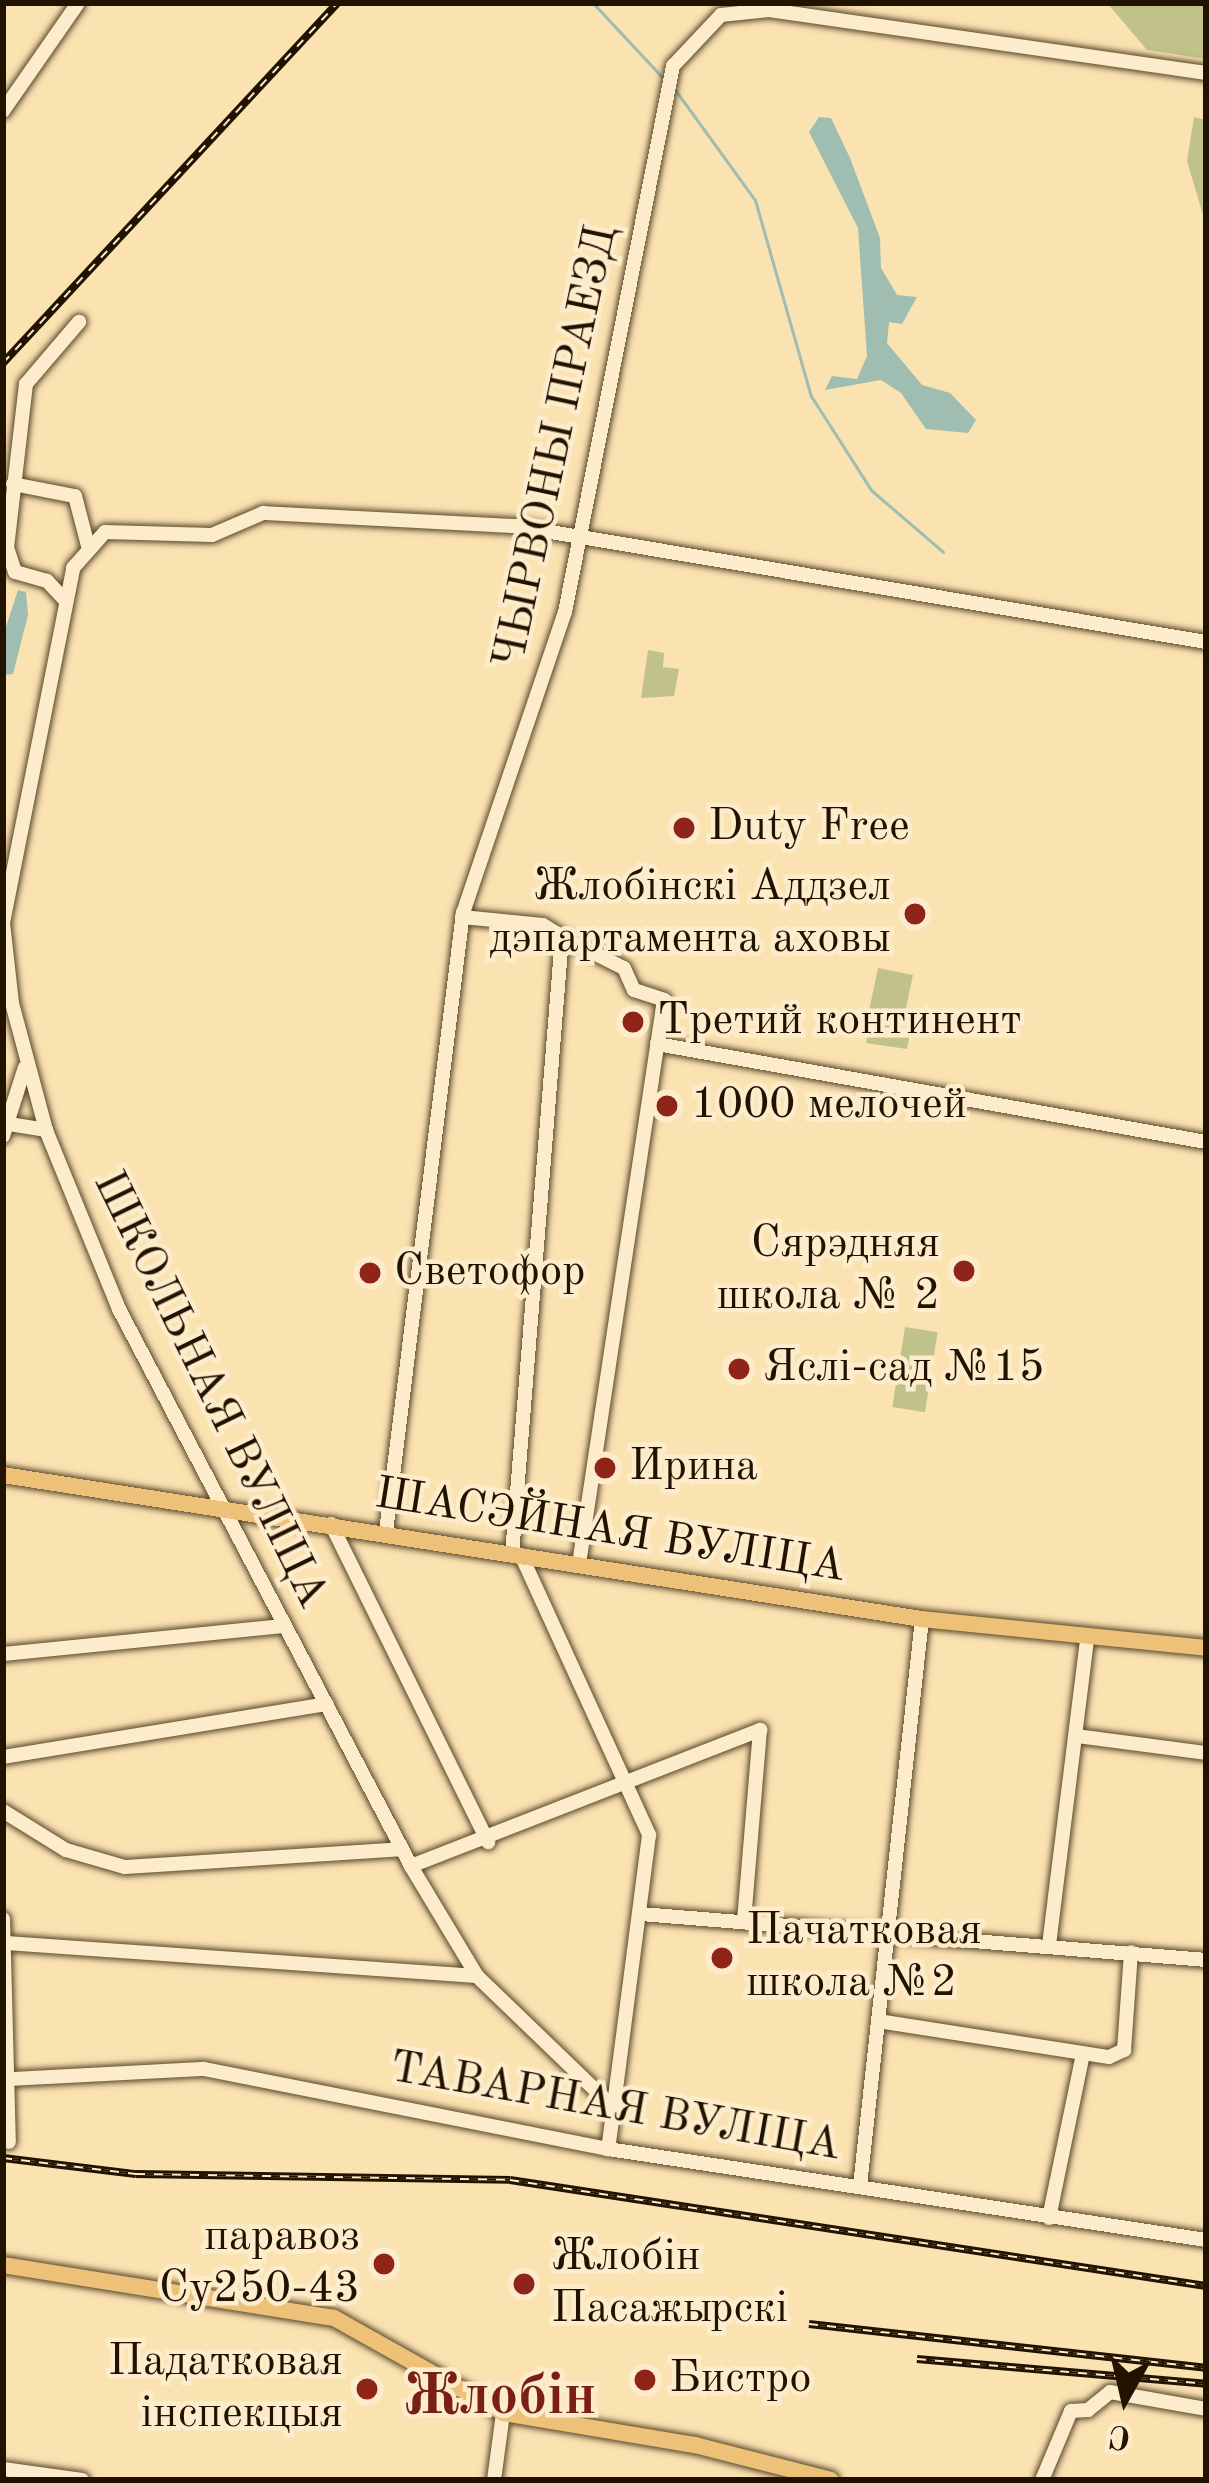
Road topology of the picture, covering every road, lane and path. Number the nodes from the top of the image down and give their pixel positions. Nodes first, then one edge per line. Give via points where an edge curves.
1 (78, 3) edge
2 (1206, 73) edge
3 (11, 82) edge
4 (3, 111) edge
5 (79, 322) dead end
6 (9, 488) edge
7 (580, 533) junction
8 (88, 546) junction
9 (64, 599) junction
10 (1206, 642) edge
11 (462, 917) junction
12 (562, 937) junction
13 (7, 1002) edge
14 (657, 1044) junction
15 (26, 1066) junction
16 (4, 1128) edge
17 (46, 1130) junction
18 (1206, 1142) edge
19 (3, 1475) edge
20 (228, 1507) junction
21 (331, 1524) junction
22 (386, 1532) junction
23 (516, 1555) junction
24 (579, 1564) junction
25 (922, 1619) junction
26 (284, 1626) junction
27 (1087, 1641) junction
28 (1206, 1648) edge
29 (3, 1654) edge
30 (328, 1704) junction
31 (1077, 1736) junction
32 (1206, 1753) edge
33 (3, 1757) edge
34 (632, 1783) junction
35 (3, 1811) edge
36 (488, 1842) junction
37 (401, 1849) junction
38 (411, 1865) junction
39 (641, 1914) junction
40 (3, 1919) edge
41 (744, 1921) junction
42 (884, 1933) junction
43 (6, 1943) junction
44 (1049, 1945) junction
45 (1131, 1952) junction
46 (1206, 1960) edge
47 (477, 1976) junction
48 (878, 2021) junction
49 (6, 2031) edge
50 (1083, 2054) junction
51 (11, 2079) junction
52 (614, 2108) junction
53 (9, 2142) dead end
54 (608, 2149) junction
55 (860, 2186) junction
56 (1049, 2218) junction
57 (1206, 2240) edge
58 (3, 2265) edge
59 (1206, 2410) edge
60 (503, 2413) junction
61 (3, 2470) edge
62 (82, 2480) edge
63 (494, 2480) edge
64 (831, 2480) edge
65 (1042, 2480) edge

1 - 3 street
2 - 7 street, ЧЫРВОНЫ ПРАЕЗД via 770,10 721,15 673,66
3 - 4 street
5 - 6 street via 26,384
6 - 8 street via 75,496
6 - 9 street via 7,548 15,572 47,581
7 - 8 street via 290,512 263,513 212,535 122,528
7 - 10 street
7 - 11 street, ЧЫРВОНЫ ПРАЕЗД via 550,668
8 - 9 street, ШКОЛЬНАЯ ВУЛІЦА
9 - 13 street, ШКОЛЬНАЯ ВУЛІЦА via 3,923
11 - 12 street via 543,925
11 - 22 street, ЧЫРВОНЫ ПРАЕЗД
12 - 14 street via 624,968 634,990 664,1000
12 - 23 street
13 - 15 street, ШКОЛЬНАЯ ВУЛІЦА
14 - 18 street
14 - 24 street
15 - 16 street
15 - 17 street, ШКОЛЬНАЯ ВУЛІЦА
16 - 17 street
17 - 20 street, ШКОЛЬНАЯ ВУЛІЦА via 119,1309
19 - 20 main road, ШАСЭЙНАЯ ВУЛІЦА
20 - 21 main road, ШАСЭЙНАЯ ВУЛІЦА
20 - 26 street, ШКОЛЬНАЯ ВУЛІЦА
21 - 22 main road, ШАСЭЙНАЯ ВУЛІЦА
21 - 36 street
22 - 23 main road, ШАСЭЙНАЯ ВУЛІЦА
23 - 24 main road, ШАСЭЙНАЯ ВУЛІЦА
23 - 34 street
24 - 25 main road, ШАСЭЙНАЯ ВУЛІЦА
25 - 27 main road, ШАСЭЙНАЯ ВУЛІЦА
25 - 42 street
26 - 29 street
26 - 30 street, ШКОЛЬНАЯ ВУЛІЦА
27 - 28 main road, ШАСЭЙНАЯ ВУЛІЦА
27 - 31 street
30 - 33 street
30 - 37 street, ШКОЛЬНАЯ ВУЛІЦА
31 - 32 street
31 - 44 street
34 - 36 street
34 - 39 street via 649,1835
34 - 41 street via 760,1730
35 - 37 street via 66,1850 125,1867
36 - 38 street
37 - 38 street, ШКОЛЬНАЯ ВУЛІЦА
38 - 47 street, ШКОЛЬНАЯ ВУЛІЦА
39 - 41 street
39 - 52 street
40 - 43 street
41 - 42 street
42 - 44 street
42 - 48 street
43 - 47 street
43 - 49 street
44 - 45 street
45 - 46 street
45 - 50 street via 1124,2050
47 - 52 street, ШКОЛЬНАЯ ВУЛІЦА
48 - 50 street
48 - 55 street
49 - 51 street
50 - 56 street
51 - 53 street
51 - 54 street, ТАВАРНАЯ ВУЛІЦА via 204,2069
52 - 54 street
54 - 55 street, ТАВАРНАЯ ВУЛІЦА
55 - 56 street, ТАВАРНАЯ ВУЛІЦА
56 - 57 street, ТАВАРНАЯ ВУЛІЦА
58 - 60 main road via 334,2318
59 - 65 street via 1110,2392 1088,2410 1071,2410
60 - 63 street
60 - 64 main road via 694,2445
61 - 62 street

